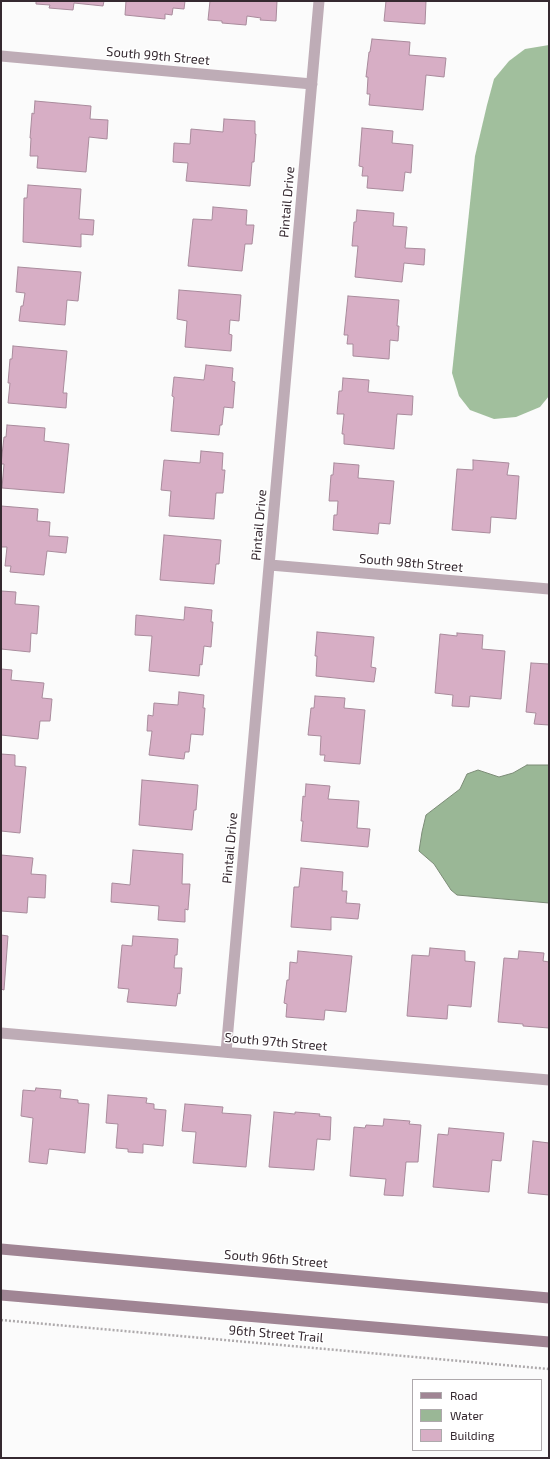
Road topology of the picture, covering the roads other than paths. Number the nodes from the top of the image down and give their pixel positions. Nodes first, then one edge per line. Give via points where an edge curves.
1 (319, 1) edge
2 (1, 56) edge
3 (312, 84) junction
4 (270, 565) junction
5 (549, 588) edge
6 (1, 1033) edge
7 (226, 1052) junction
8 (549, 1080) edge
9 (1, 1249) edge
10 (1, 1295) edge
11 (549, 1298) edge
12 (549, 1342) edge

1 - 3 street, Pintail Drive
2 - 3 street, South 99th Street
3 - 4 street, Pintail Drive
4 - 5 street, South 98th Street
4 - 7 street, Pintail Drive
6 - 7 street, South 97th Street
7 - 8 street, South 97th Street
9 - 11 main road, South 96th Street
10 - 12 main road

